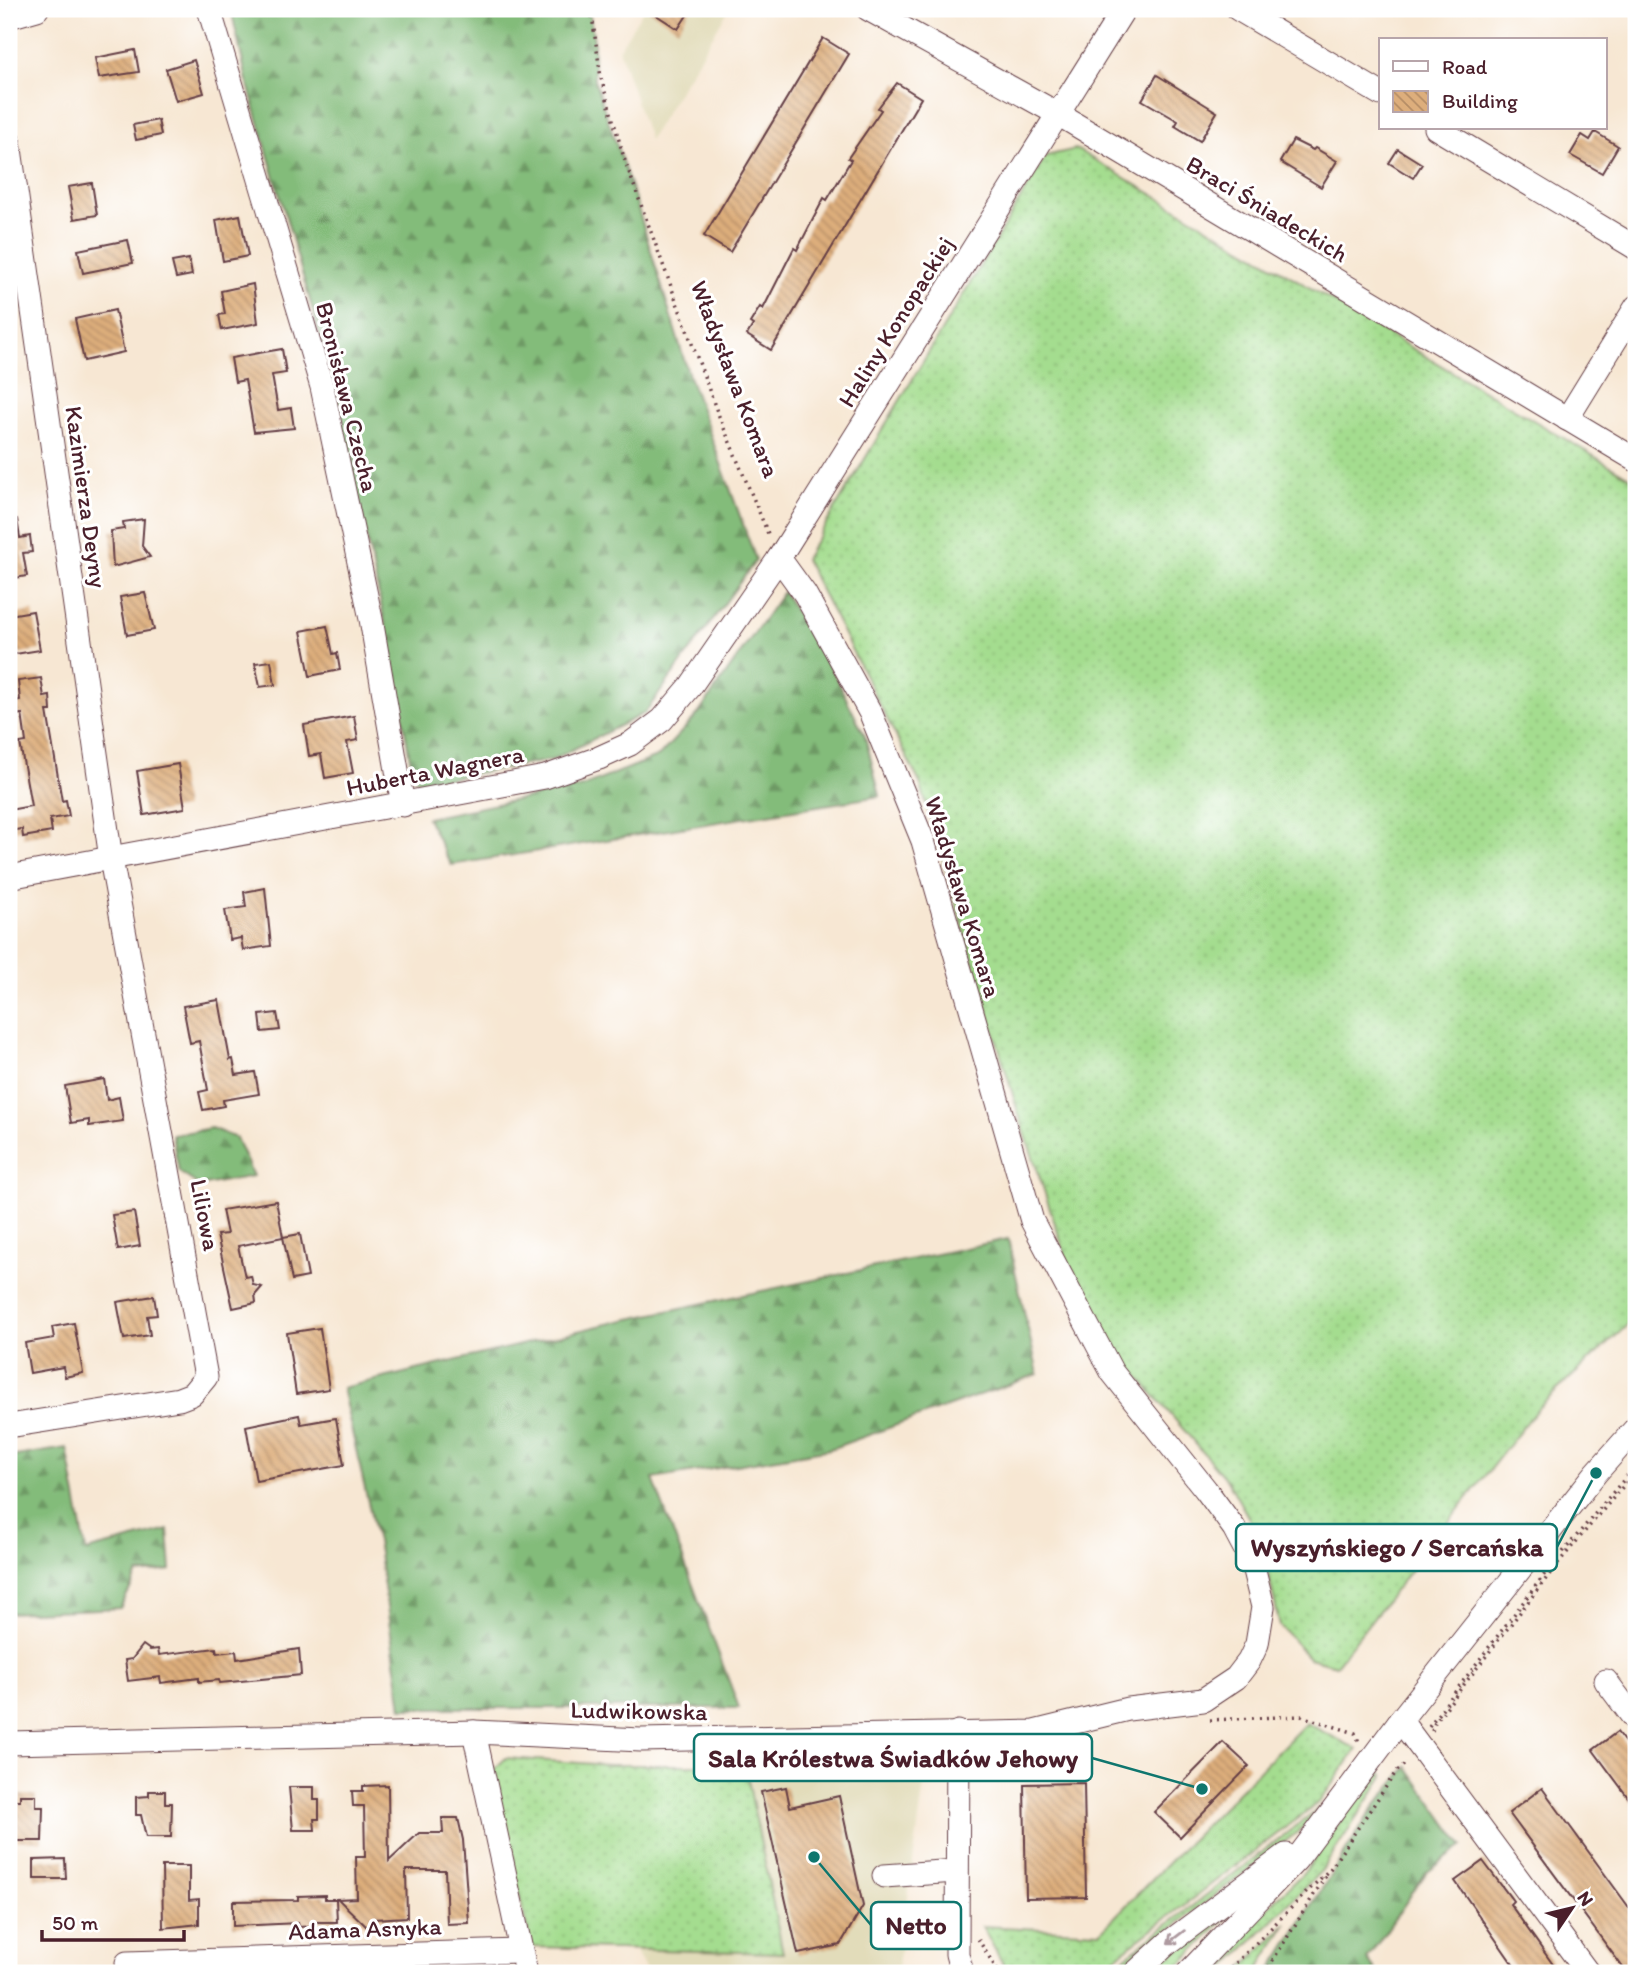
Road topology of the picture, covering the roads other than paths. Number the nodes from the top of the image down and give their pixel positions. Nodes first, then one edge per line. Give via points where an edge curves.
1 (37, 9) edge
2 (209, 9) edge
3 (868, 9) edge
4 (1124, 9) edge
5 (1238, 9) edge
6 (9, 17) edge
7 (1379, 93) edge
8 (1058, 114) junction
9 (1439, 130) edge
10 (9, 142) edge
11 (1636, 248) edge
12 (1636, 307) edge
13 (1567, 419) junction
14 (1636, 460) edge
15 (779, 558) junction
16 (403, 805) junction
17 (111, 859) junction
18 (9, 877) edge
19 (9, 1426) edge
20 (1636, 1428) edge
21 (1249, 1661) joint
22 (1606, 1681) dead end
23 (1636, 1721) edge
24 (1399, 1722) junction
25 (474, 1732) junction
26 (958, 1732) junction
27 (9, 1743) edge
28 (1330, 1815) junction
29 (956, 1871) junction
30 (884, 1876) dead end
31 (957, 1930) junction
32 (127, 1962) dead end
33 (523, 1962) edge
34 (962, 1973) edge
35 (977, 1973) edge
36 (1135, 1973) edge
37 (1188, 1973) edge
38 (1588, 1973) edge

1 - 6 street
2 - 16 street, Bronisława Czecha via 322,387 371,619
3 - 8 street, Braci Śniadeckich
4 - 8 street, Haliny Konopackiej
5 - 7 street
8 - 13 street, Braci Śniadeckich
8 - 15 street, Haliny Konopackiej
9 - 11 street
10 - 17 street, Kazimierza Deyny
12 - 13 street
13 - 14 street, Braci Śniadeckich
15 - 16 street, Huberta Wagnera via 674,708 630,744 545,777
15 - 21 street, Władysława Komara via 805,594 870,713 923,841 1032,1221 1111,1372 1213,1499 1252,1562 1263,1607
16 - 17 street, Huberta Wagnera
17 - 18 street, Huberta Wagnera
17 - 19 street, Liliowa via 206,1377 192,1394 179,1399
20 - 24 street
21 - 26 street, Ludwikowska via 1223,1689 1191,1703 1128,1709 1042,1731
22 - 23 street
24 - 28 street
24 - 38 street
25 - 26 street, Ludwikowska via 641,1740
25 - 27 street, Ludwikowska
25 - 33 street
26 - 29 street
28 -> 36 street via 1299,1845
28 - 37 street via 1296,1860
29 - 30 street
29 - 31 street
31 - 34 street
31 - 35 street
32 - 33 street, Adama Asnyka

